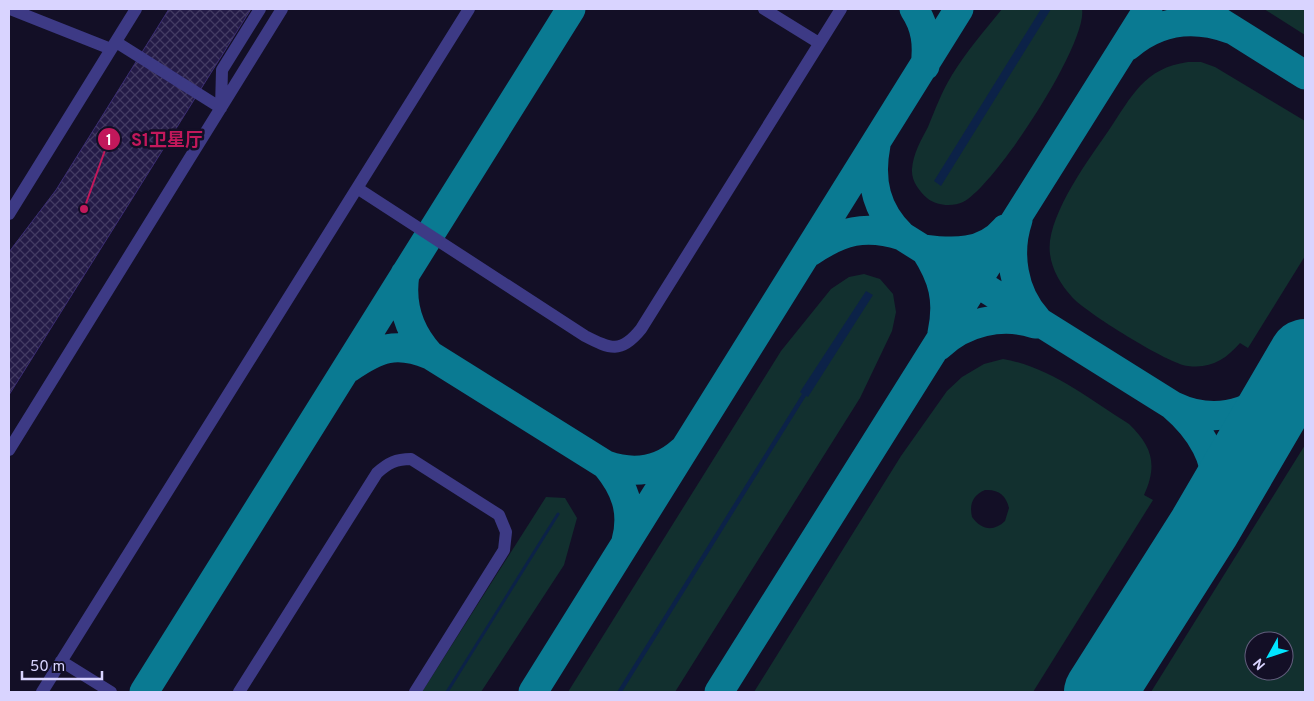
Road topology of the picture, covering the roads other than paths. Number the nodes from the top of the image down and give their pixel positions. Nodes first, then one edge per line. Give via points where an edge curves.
1 (10, 9) edge
2 (136, 9) edge
3 (260, 9) edge
4 (282, 9) edge
5 (469, 9) edge
6 (764, 9) edge
7 (841, 9) edge
8 (820, 43) junction
9 (114, 46) junction
10 (221, 108) junction
11 (357, 188) junction
12 (9, 214) edge
13 (9, 450) edge
14 (61, 661) junction
15 (42, 692) edge
16 (111, 692) edge
17 (239, 692) edge
18 (414, 692) edge

1 - 9 lane
2 - 9 lane
3 - 10 lane via 222,70
4 - 10 lane
5 - 11 lane
6 - 8 lane
7 - 8 lane
8 - 11 lane via 645,323 623,346 604,346 585,336
9 - 10 lane
9 - 12 lane
10 - 13 lane
11 - 14 lane
14 - 15 lane
14 - 16 lane
17 - 18 lane via 377,473 387,463 411,459 499,515 506,532 504,550

